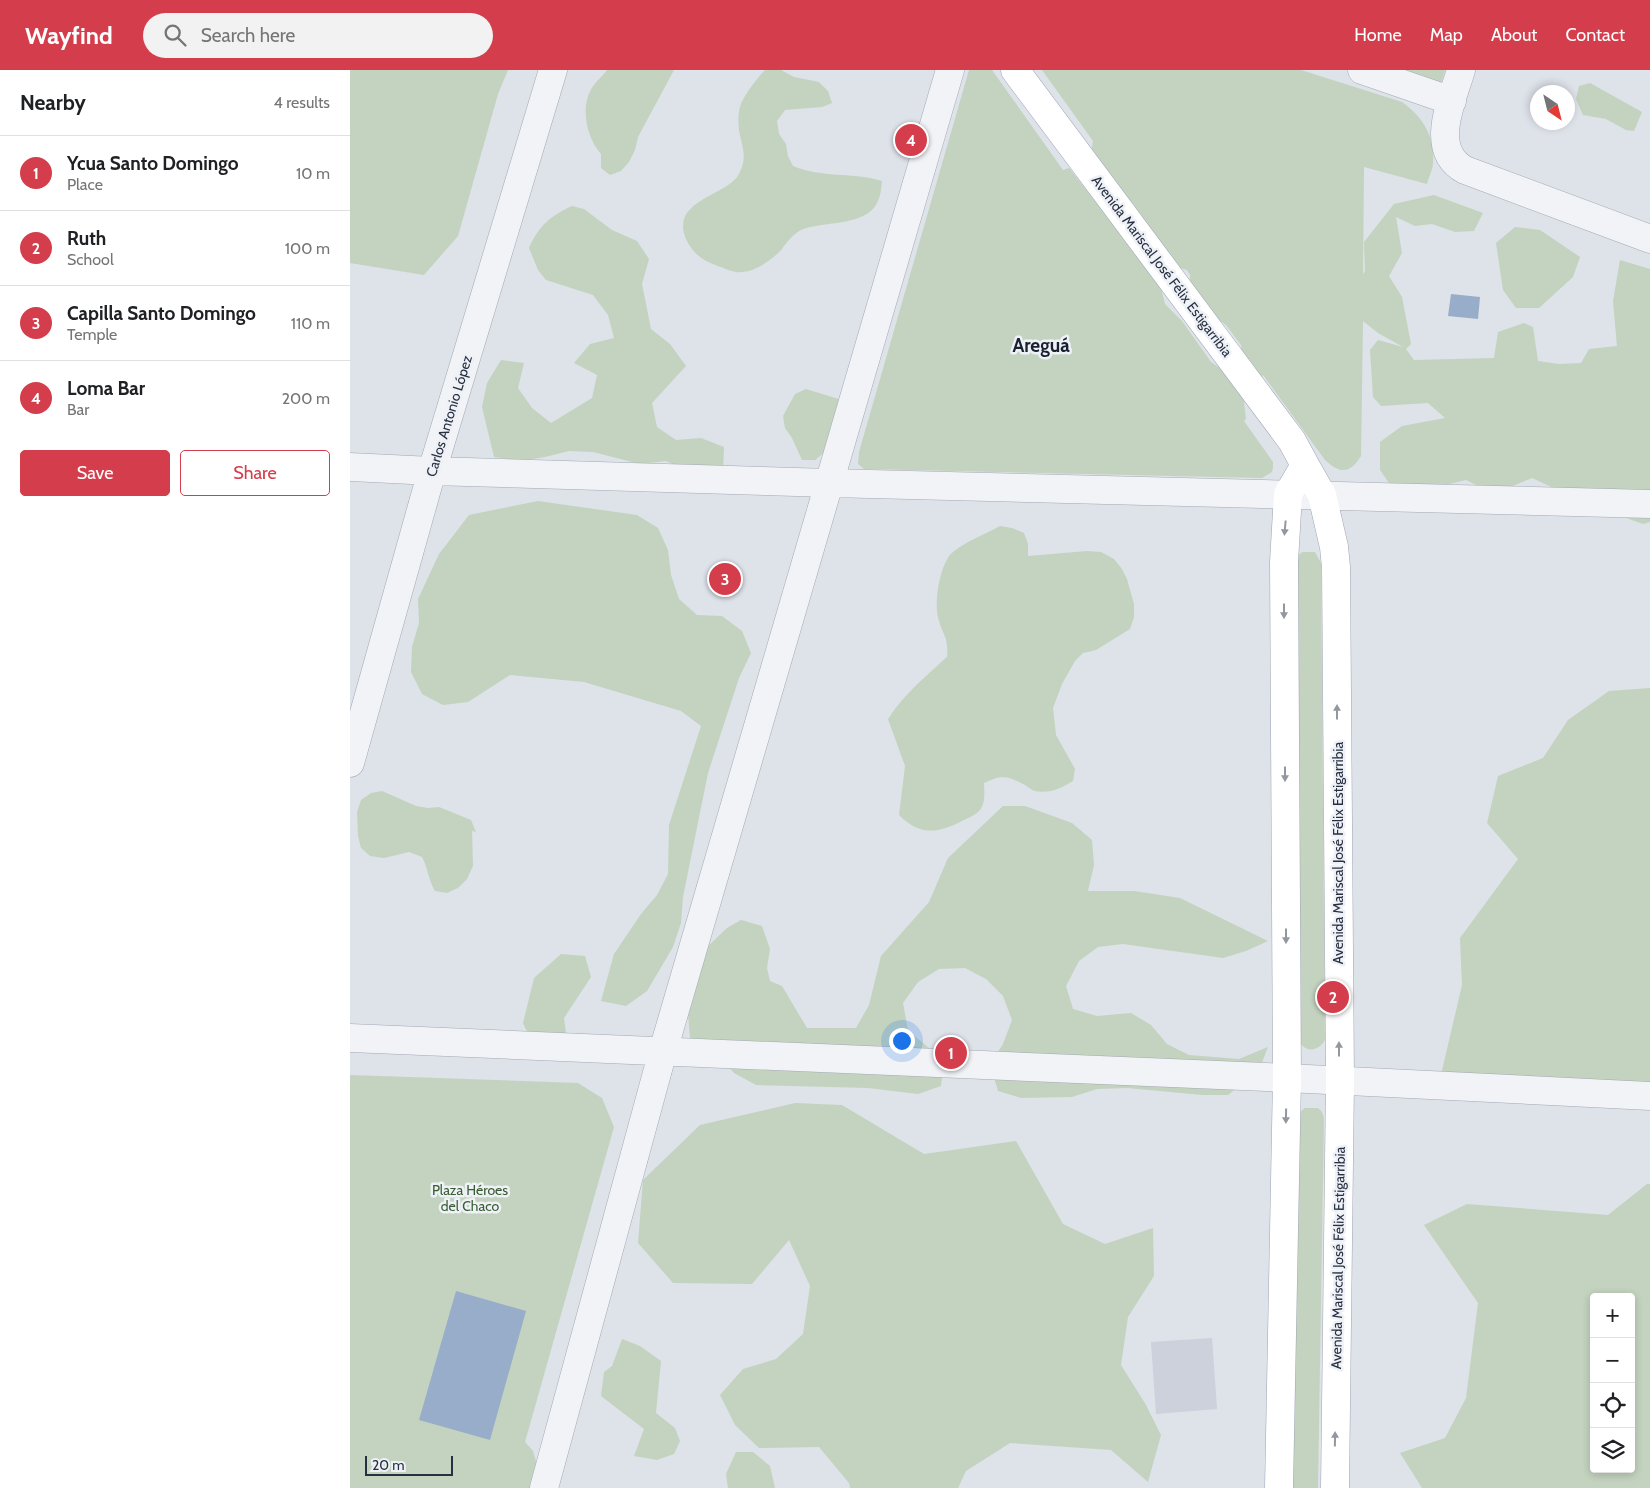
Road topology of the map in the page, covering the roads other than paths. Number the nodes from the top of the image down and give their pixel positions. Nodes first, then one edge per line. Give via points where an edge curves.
1 (553, 70) edge
2 (950, 70) edge
3 (1015, 70) edge
4 (1362, 70) edge
5 (1461, 70) edge
6 (1452, 101) junction
7 (1650, 239) edge
8 (1305, 465) junction
9 (350, 466) edge
10 (432, 471) junction
11 (830, 483) junction
12 (1288, 494) junction
13 (1322, 495) junction
14 (1650, 504) edge
15 (350, 763) edge
16 (350, 1038) edge
17 (663, 1051) junction
18 (1286, 1078) junction
19 (1340, 1080) junction
20 (1650, 1096) edge
21 (544, 1488) edge
22 (1279, 1488) edge
23 (1335, 1488) edge

1 - 10 street, Carlos Antonio López
2 - 11 street
3 - 8 main road, Avenida Mariscal José Félix Estigarribia via 1292,441
4 - 6 street
5 - 6 street
6 - 7 street via 1445,122 1445,142 1457,166
8 - 12 main road
8 - 13 main road, Avenida Mariscal José Félix Estigarribia
9 - 10 street
10 - 11 street
10 - 15 street, Carlos Antonio López
11 - 12 street
11 - 17 street
12 - 13 street
12 -> 18 main road via 1284,562
13 - 14 street
19 -> 13 main road, Avenida Mariscal José Félix Estigarribia via 1336,567
16 - 17 street
17 - 18 street
17 - 21 street
18 - 19 street
18 -> 22 main road
19 - 20 street
23 -> 19 main road, Avenida Mariscal José Félix Estigarribia

